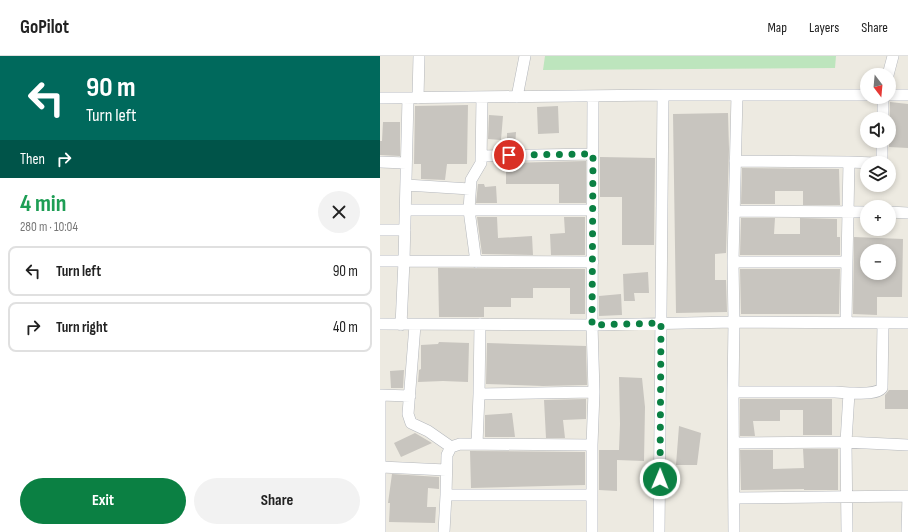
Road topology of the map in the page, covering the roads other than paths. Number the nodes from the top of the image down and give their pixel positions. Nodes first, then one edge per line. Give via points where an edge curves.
1 (419, 56) edge
2 (525, 56) edge
3 (893, 56) edge
4 (890, 68) edge
5 (663, 95) junction
6 (737, 95) junction
7 (860, 95) edge
8 (896, 95) edge
9 (908, 95) edge
10 (593, 96) junction
11 (482, 97) junction
12 (517, 97) junction
13 (380, 98) edge
14 (413, 98) junction
15 (882, 148) edge
16 (593, 154) junction
17 (481, 156) junction
18 (735, 161) junction
19 (380, 162) edge
20 (848, 162) junction
21 (406, 163) junction
22 (406, 185) junction
23 (470, 189) junction
24 (406, 210) junction
25 (469, 210) junction
26 (593, 210) junction
27 (734, 210) junction
28 (847, 212) junction
29 (860, 212) edge
30 (896, 212) edge
31 (908, 213) edge
32 (380, 230) edge
33 (405, 230) junction
34 (380, 261) edge
35 (404, 262) junction
36 (476, 262) junction
37 (593, 262) junction
38 (734, 262) junction
39 (847, 262) junction
40 (734, 322) junction
41 (846, 322) junction
42 (661, 323) junction
43 (883, 323) junction
44 (908, 323) edge
45 (380, 324) edge
46 (480, 324) junction
47 (400, 325) junction
48 (415, 325) junction
49 (592, 325) junction
50 (594, 392) junction
51 (732, 392) junction
52 (849, 393) junction
53 (380, 394) edge
54 (479, 394) junction
55 (410, 396) junction
56 (846, 442) junction
57 (734, 443) junction
58 (477, 444) junction
59 (592, 445) junction
60 (908, 445) edge
61 (451, 447) junction
62 (381, 468) edge
63 (446, 470) junction
64 (592, 494) junction
65 (446, 495) junction
66 (846, 496) junction
67 (908, 496) edge
68 (734, 498) junction
69 (380, 532) edge
70 (444, 532) edge
71 (592, 532) edge
72 (659, 532) edge
73 (734, 532) edge
74 (847, 532) edge
75 (907, 532) edge

1 - 14 street
2 - 12 street
3 - 4 street
5 - 6 street
5 - 10 street
5 - 42 street
6 - 7 street
6 - 18 street
8 - 9 street
10 - 12 street
10 - 16 street
11 - 12 street
11 - 14 street
11 - 17 street
13 - 14 street
14 - 21 street
15 - 20 street via 880,162
16 - 17 street
16 - 26 street
17 - 23 street via 481,163 471,180
18 - 20 street
18 - 27 street
19 - 21 street
20 - 28 street
21 - 22 street
22 - 23 street
22 - 24 street
23 - 25 street
24 - 25 street
24 - 33 street
25 - 26 street
25 - 36 street
26 - 37 street
27 - 28 street
27 - 38 street
28 - 29 street
28 - 39 street
30 - 31 street
32 - 33 street
33 - 35 street
34 - 35 street
35 - 36 street
35 - 47 street
36 - 37 street
37 - 49 street
38 - 39 street
38 - 40 street
39 - 41 street
40 - 41 street
40 - 42 street
40 - 51 street
41 - 43 street
42 - 49 street
42 - 72 street
43 - 44 street
43 - 52 street via 882,388 875,392
45 - 47 street
46 - 48 street
46 - 49 street
46 - 54 street
47 - 48 street
48 - 55 street
49 - 50 street
50 - 54 street
50 - 59 street
51 - 52 street
51 - 57 street
52 - 56 street
53 - 55 street
53 - 62 street
54 - 58 street
55 - 61 street via 408,414 411,423
56 - 57 street
56 - 60 street
56 - 66 street
57 - 68 street
58 - 59 street
58 - 61 street
59 - 64 street
61 - 63 street via 447,455
62 - 63 street
62 - 69 street
63 - 65 street
64 - 65 street
64 - 71 street
65 - 70 street
66 - 67 street
66 - 68 street
66 - 74 street
67 - 75 street
68 - 73 street

